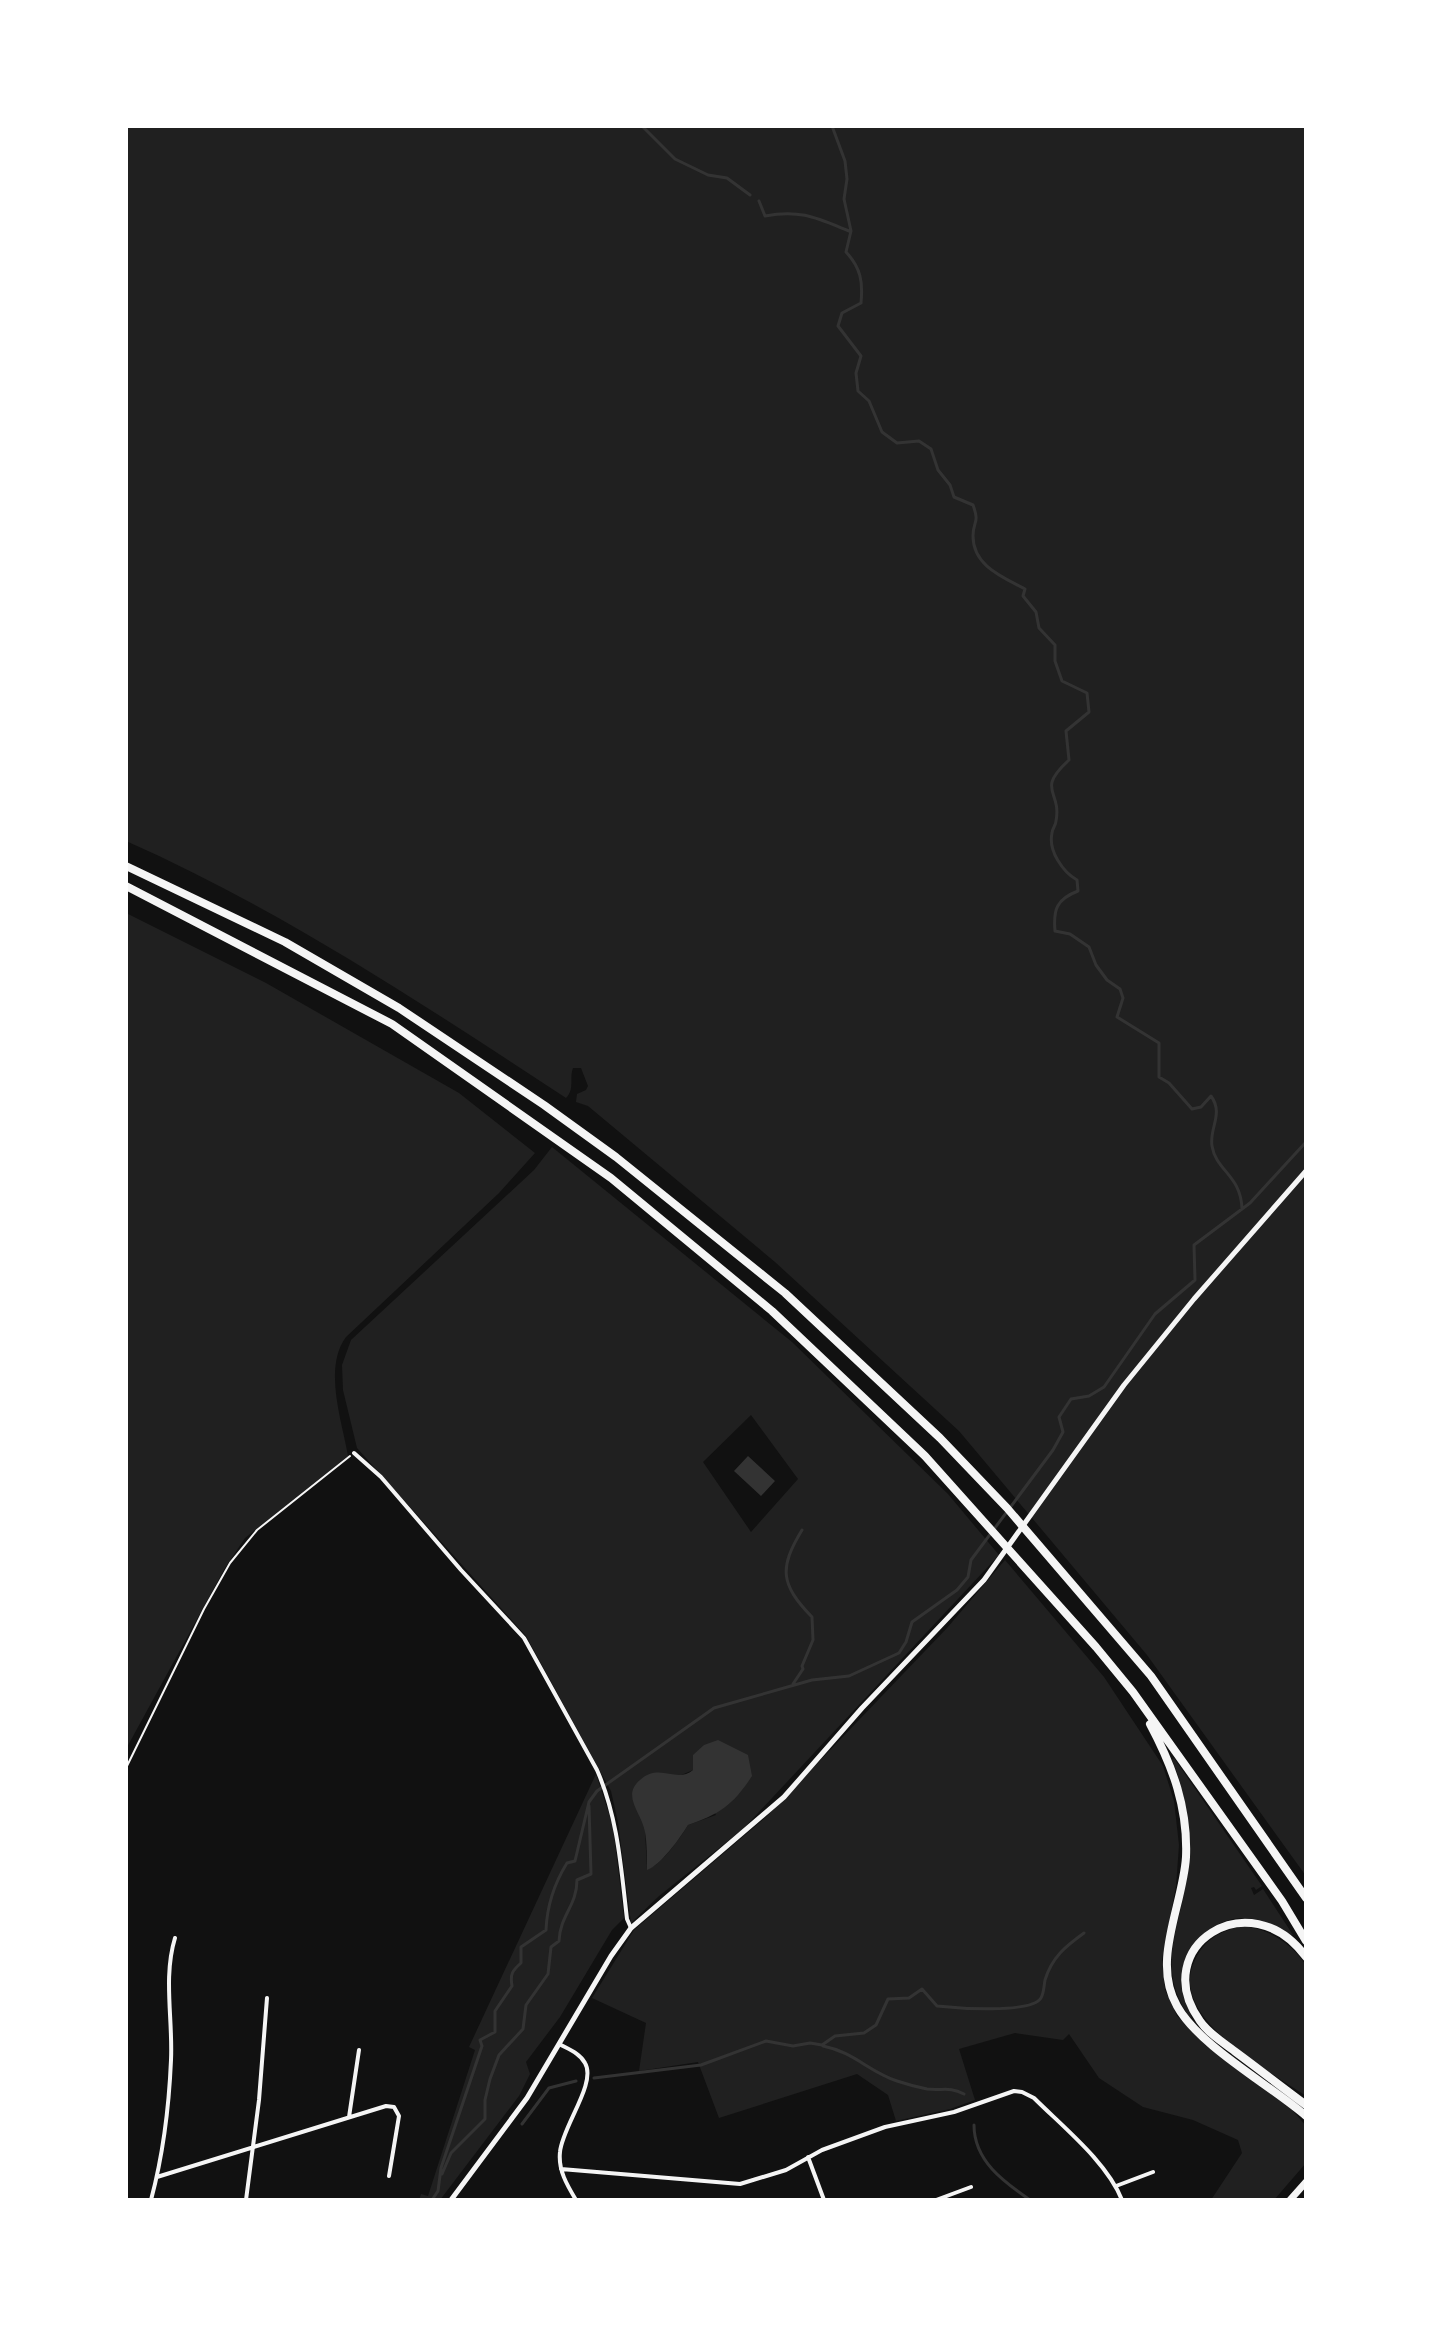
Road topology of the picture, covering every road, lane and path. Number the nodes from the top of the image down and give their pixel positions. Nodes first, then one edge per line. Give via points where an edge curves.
1 (126, 866) edge
2 (126, 887) edge
3 (1306, 1171) edge
4 (354, 1453) joint
5 (1132, 1691) junction
6 (126, 1768) edge
7 (1306, 1898) edge
8 (631, 1928) junction
9 (175, 1938) dead end
10 (1306, 1941) edge
11 (1306, 1957) edge
12 (267, 1998) dead end
13 (559, 2044) junction
14 (359, 2050) dead end
15 (1306, 2105) edge
16 (1306, 2116) edge
17 (349, 2117) junction
18 (252, 2148) junction
19 (808, 2157) junction
20 (561, 2169) junction
21 (1153, 2172) dead end
22 (389, 2176) dead end
23 (157, 2177) junction
24 (1306, 2182) edge
25 (1116, 2186) junction
26 (971, 2187) dead end
27 (151, 2200) edge
28 (246, 2200) edge
29 (451, 2200) edge
30 (576, 2200) edge
31 (824, 2200) edge
32 (936, 2200) edge
33 (1122, 2200) edge
34 (1290, 2200) edge

1 - 7 highway via 285,942 399,1008 616,1157 785,1293 1007,1508 1151,1676
2 - 5 highway via 392,1024 611,1178 772,1311 925,1456
3 - 8 street via 1124,1385 984,1580 784,1797
4 - 6 path via 244,1543 204,1609
4 - 8 street via 524,1638 607,1792
5 - 10 highway
5 - 16 highway via 1169,1761 1184,1813 1184,1872 1167,1960 1176,2005 1205,2038
8 - 13 street
9 - 23 street via 169,1959 171,2060
11 - 15 highway via 1270,1927 1231,1923 1196,1946 1185,1980 1188,2001 1205,2027
12 - 18 street
13 - 20 street via 582,2058 588,2074 564,2133
13 - 29 street via 527,2098
14 - 17 street
17 - 18 street
17 - 22 street via 386,2106 398,2111
18 - 23 street
18 - 28 street
19 - 20 street via 740,2184
19 - 25 street via 885,2127 1022,2092 1034,2098
19 - 31 street
20 - 30 street
21 - 25 street
23 - 27 street
24 - 34 main road
25 - 33 street
26 - 32 street

